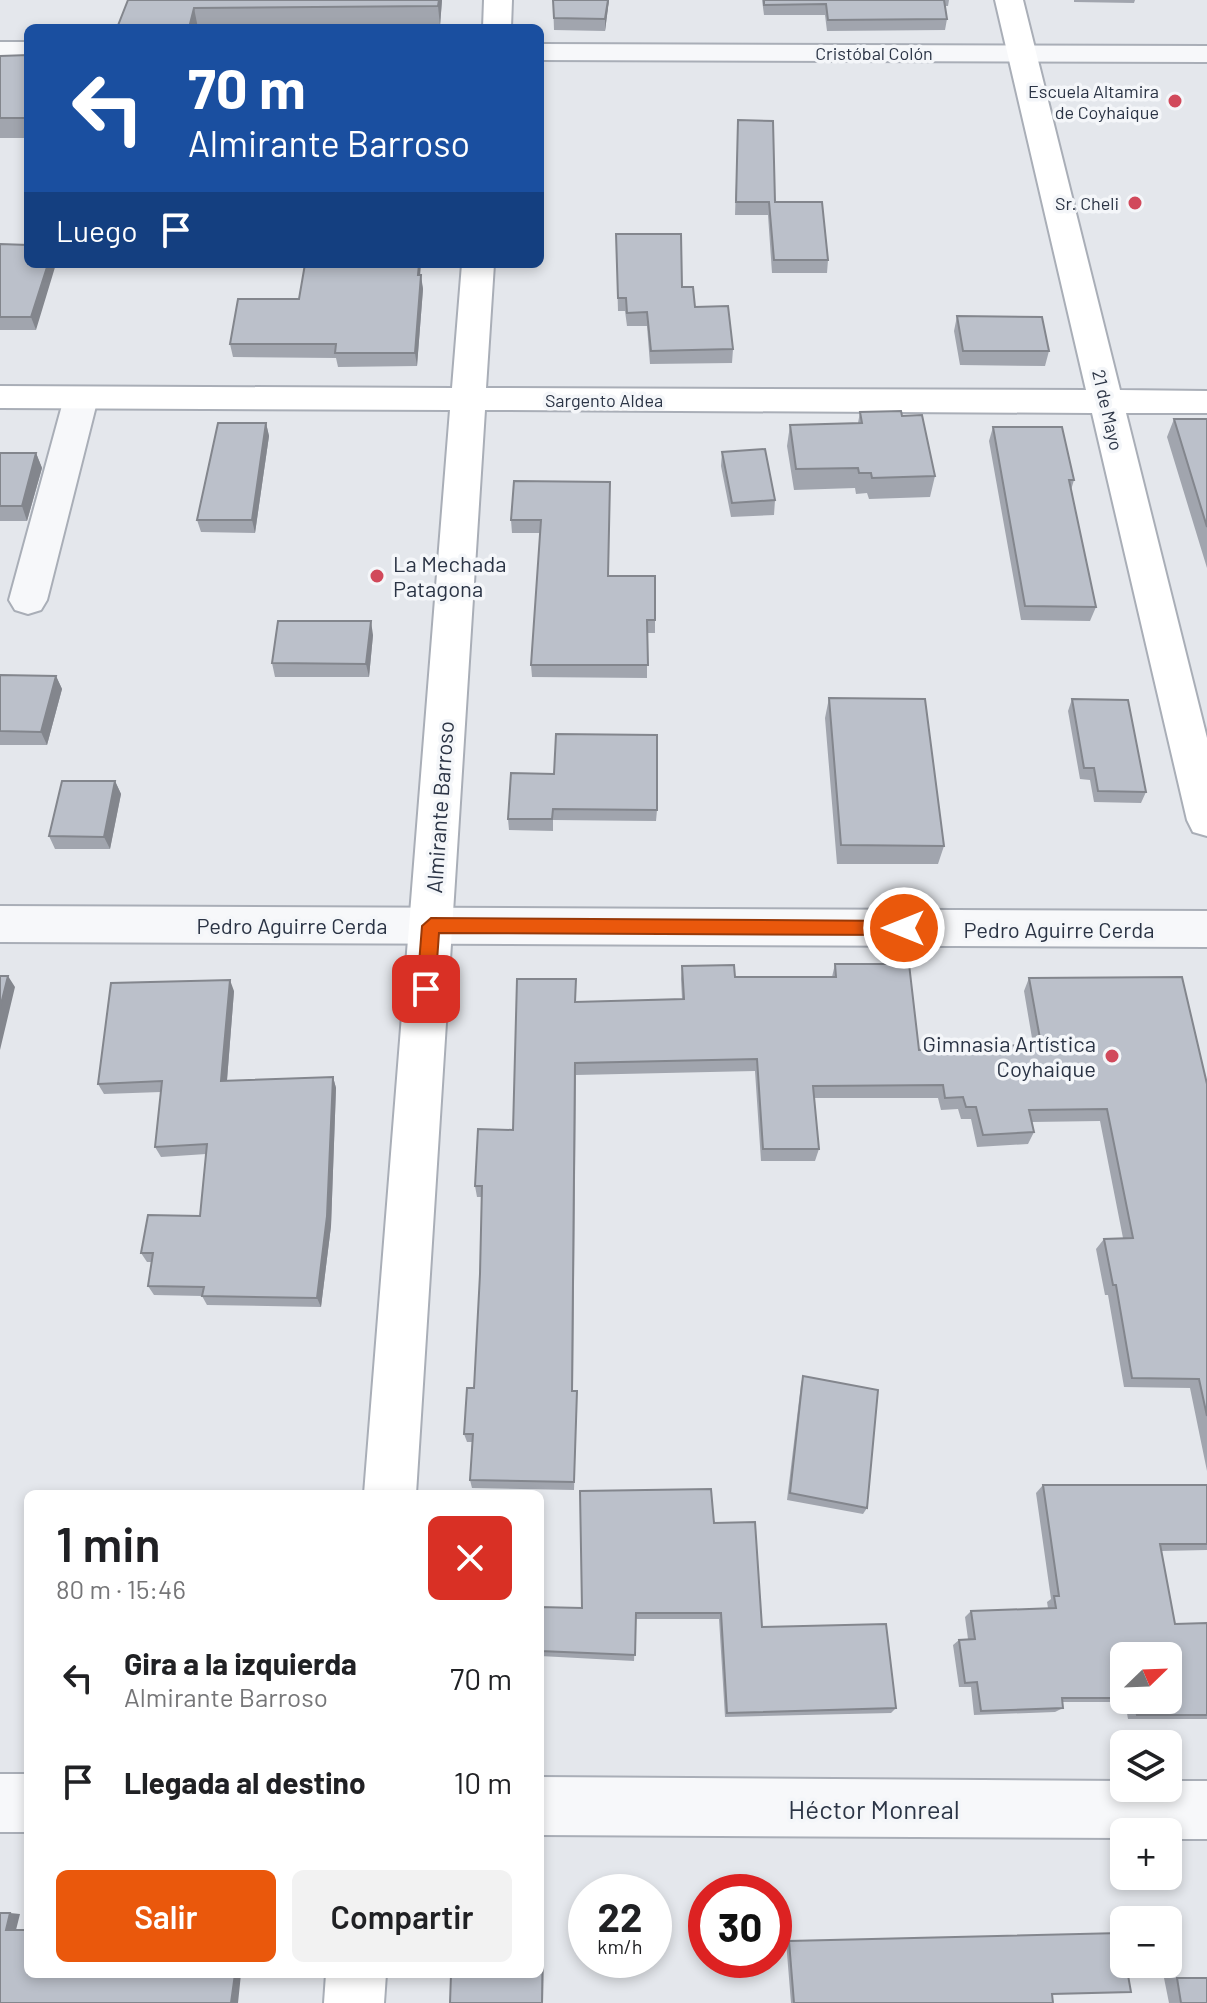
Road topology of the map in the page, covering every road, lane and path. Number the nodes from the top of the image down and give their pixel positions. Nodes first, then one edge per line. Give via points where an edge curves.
1 (498, 0) edge
2 (1009, 0) edge
3 (497, 24) edge
4 (0, 50) edge
5 (24, 50) edge
6 (544, 52) edge
7 (1022, 53) junction
8 (1207, 54) edge
9 (478, 268) edge
10 (0, 397) edge
11 (81, 398) junction
12 (468, 399) junction
13 (1106, 401) junction
14 (1207, 402) edge
15 (28, 600) dead end
16 (1207, 820) edge
17 (0, 924) edge
18 (431, 926) junction
19 (1207, 929) edge
20 (390, 1490) edge
21 (0, 1803) edge
22 (24, 1803) edge
23 (544, 1806) edge
24 (1207, 1810) edge
25 (356, 1978) edge
26 (354, 2003) edge

1 - 3 street
2 - 7 street, 21 de Mayo
4 - 5 street
6 - 7 street, Cristóbal Colón
7 - 8 street, Cristóbal Colón
7 - 13 street, 21 de Mayo
9 - 12 street, Almirante Barroso
10 - 11 street, Sargento Aldea
11 - 12 street, Sargento Aldea
11 - 15 street
12 - 13 street, Sargento Aldea
12 - 18 street, Almirante Barroso
13 - 14 street, Sargento Aldea
13 - 16 street, 21 de Mayo
17 - 18 street, Pedro Aguirre Cerda
18 - 19 street, Pedro Aguirre Cerda
18 - 20 street, Almirante Barroso
21 - 22 street
23 - 24 street, Héctor Monreal
25 - 26 street

